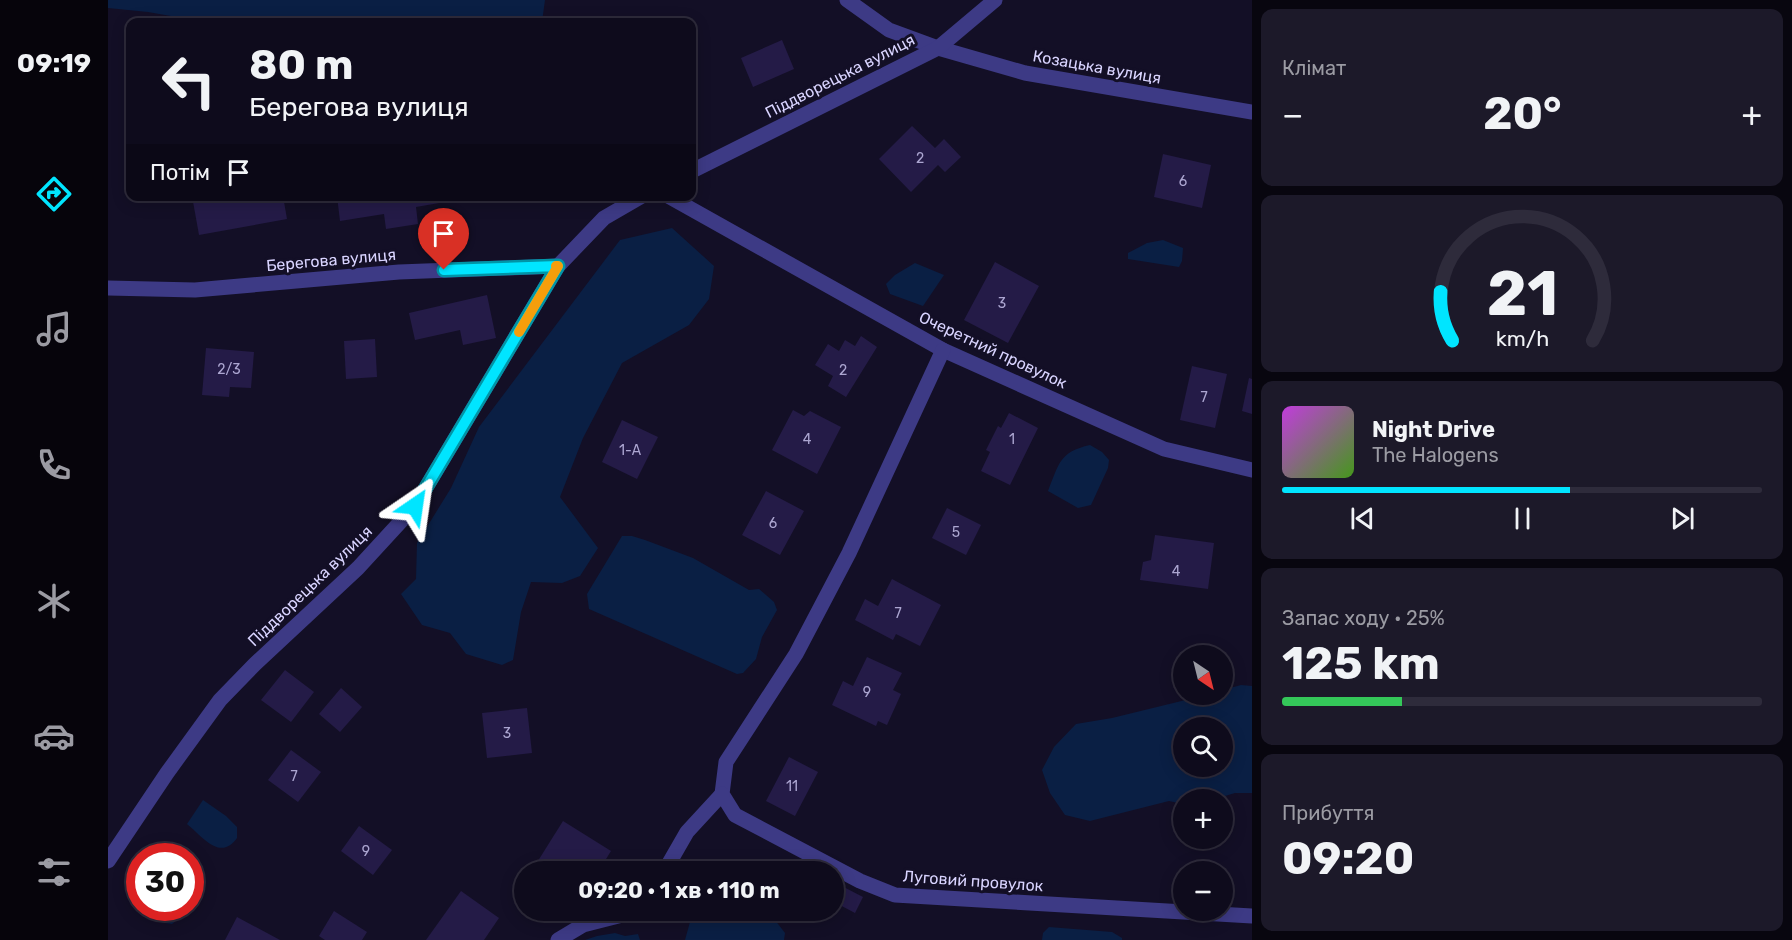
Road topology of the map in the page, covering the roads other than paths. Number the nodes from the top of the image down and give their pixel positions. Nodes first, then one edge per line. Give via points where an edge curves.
1 (847, 0) edge
2 (995, 0) edge
3 (938, 48) junction
4 (1252, 112) edge
5 (696, 169) edge
6 (633, 201) edge
7 (677, 201) edge
8 (558, 266) junction
9 (108, 288) edge
10 (943, 350) junction
11 (1252, 470) edge
12 (722, 794) junction
13 (108, 861) edge
14 (670, 861) edge
15 (1252, 916) edge
16 (599, 921) edge
17 (558, 940) edge

1 - 3 street, Козацька вулиця via 889,30
2 - 3 street, Піддворецька вулиця
3 - 4 street, Козацька вулиця via 1025,73
3 - 5 street, Піддворецька вулиця
6 - 8 street, Піддворецька вулиця via 604,218
7 - 10 street, Очеретний провулок
8 - 9 street, Берегова вулиця via 399,272 195,290
8 - 13 street, Піддворецька вулиця via 415,506 358,568 220,700
10 - 11 street, Очеретний провулок via 1164,448
10 - 12 street via 844,564 796,654 726,762
12 - 14 street via 687,832
12 - 15 street, Луговий провулок via 735,815 860,881 895,895
16 - 17 street via 583,925

